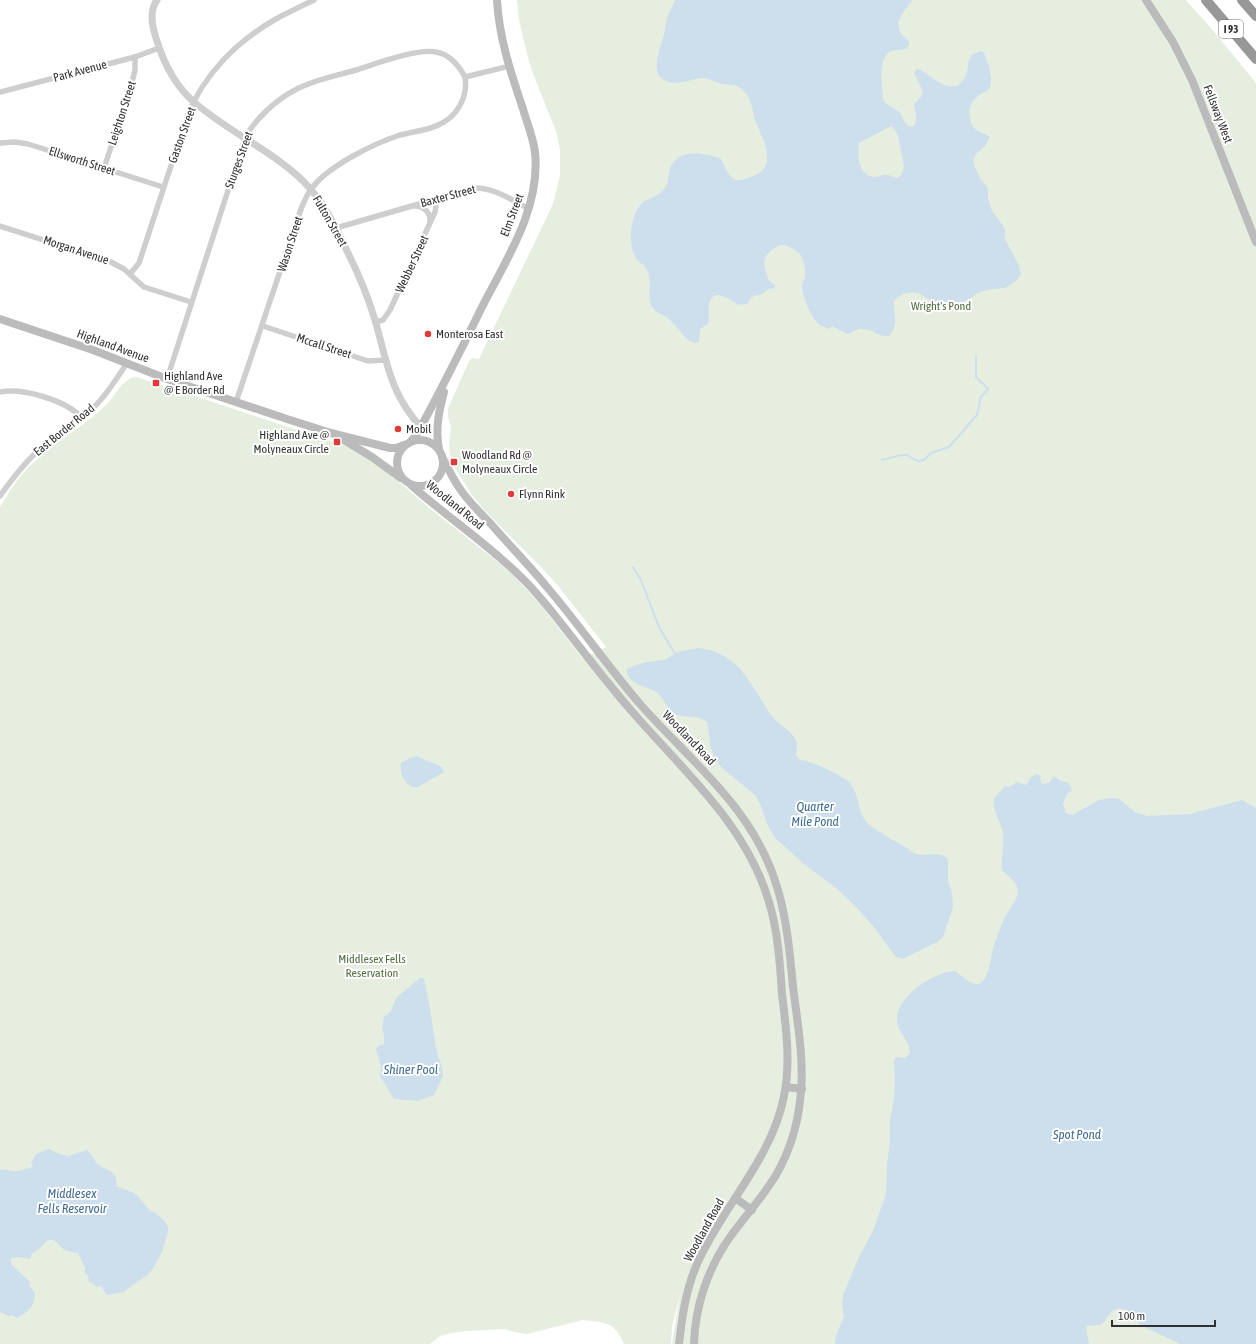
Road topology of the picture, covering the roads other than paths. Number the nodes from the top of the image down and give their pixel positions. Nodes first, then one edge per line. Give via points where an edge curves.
1 (314, 0) edge
2 (497, 0) edge
3 (1146, 0) edge
4 (1206, 0) edge
5 (1242, 0) edge
6 (155, 1) edge
7 (1256, 16) edge
8 (159, 48) junction
9 (135, 57) junction
10 (1256, 59) edge
11 (510, 66) junction
12 (465, 78) junction
13 (0, 92) edge
14 (194, 102) junction
15 (245, 138) junction
16 (0, 143) edge
17 (104, 168) junction
18 (163, 188) junction
19 (311, 189) junction
20 (437, 199) junction
21 (411, 206) junction
22 (529, 209) junction
23 (430, 225) junction
24 (0, 226) edge
25 (336, 228) junction
26 (1256, 242) edge
27 (130, 274) junction
28 (191, 302) junction
29 (0, 319) edge
30 (376, 322) junction
31 (263, 326) junction
32 (386, 360) junction
33 (127, 363) junction
34 (167, 379) junction
35 (447, 379) junction
36 (0, 392) edge
37 (236, 402) junction
38 (82, 418) junction
39 (421, 427) junction
40 (331, 433) junction
41 (408, 443) junction
42 (439, 449) junction
43 (442, 457) junction
44 (403, 479) junction
45 (411, 485) junction
46 (0, 496) edge
47 (612, 669) junction
48 (603, 676) junction
49 (786, 1087) junction
50 (802, 1089) junction
51 (735, 1198) junction
52 (752, 1210) junction
53 (679, 1344) edge
54 (694, 1344) edge

1 - 14 street, Gaston Street via 276,18 246,39 216,69
2 - 11 main road, Elm Street via 501,36
3 - 26 main road, Fellsway West via 1173,42 1192,80
4 - 10 highway, I 93
5 - 7 highway, I 93
6 - 8 street, Fulton Street via 152,20
8 - 9 street, Park Avenue
8 - 14 street, Fulton Street via 173,76
9 - 13 street, Park Avenue
9 - 17 street, Leighton Street via 130,90
11 - 12 street
11 - 22 main road, Elm Street via 535,152 535,180
12 - 15 street, Sturges Street via 453,61 439,52 425,51 396,58 295,90 267,111 250,128
12 - 19 street, Wason Street via 465,91 461,103 447,120 368,149 335,168
14 - 15 street, Fulton Street
14 - 18 street, Gaston Street
15 - 19 street, Fulton Street
15 - 28 street, Sturges Street
16 - 17 street, Ellsworth Street via 28,144
17 - 18 street, Ellsworth Street
18 - 27 street, Gaston Street via 139,263
19 - 25 street, Fulton Street
19 - 31 street, Wason Street via 300,212
20 - 21 street, Baxter Street
20 - 22 street, Baxter Street via 481,188 498,193
20 - 23 street, Webber Street
21 - 23 street, Baxter Street via 420,206 427,211
21 - 25 street, Baxter Street
22 - 35 main road, Elm Street
23 - 30 street, Webber Street via 388,316
24 - 27 street, Morgan Avenue via 109,260
25 - 30 street, Fulton Street via 359,276
27 - 28 street, Morgan Avenue via 144,287
28 - 34 street, Sturges Street
29 - 33 main road, Highland Avenue
30 - 32 street, Fulton Street
31 - 32 street, Mccall Street via 368,361
31 - 37 street, Wason Street
32 - 39 street, Fulton Street via 398,394
33 - 34 main road, Highland Avenue
33 - 38 street, East Border Road via 108,392
34 - 37 main road, Highland Avenue
35 - 39 main road, Elm Street
35 - 42 main road, Elm Street via 438,411
36 - 38 street via 26,392 66,405
37 - 40 main road, Highland Avenue
38 - 46 street, East Border Road via 31,457
39 - 41 main road, Elm Street
40 - 41 main road, Highland Avenue via 390,448
40 - 44 main road, Highland Avenue via 361,449
41 - 42 main road via 427,441
41 - 44 main road via 398,454 396,464
42 - 43 main road
43 - 45 main road via 443,465 437,479 426,486
43 - 47 main road, Woodland Road via 465,496 547,587
44 - 45 main road
45 - 48 main road, Woodland Road via 492,550 522,578
47 - 48 main road
47 - 50 main road, Woodland Road via 665,732 731,800 768,861 778,888 786,924
48 - 49 main road, Woodland Road via 709,797 738,836 757,869 769,901 777,941 787,1042
49 - 50 main road
49 - 51 main road, Woodland Road via 770,1140
50 - 52 main road, Woodland Road via 797,1120 785,1158 768,1189
51 - 52 main road, Woodland Road
51 - 53 main road, Woodland Road via 696,1266 683,1311
52 - 54 main road, Woodland Road via 726,1244 708,1278 698,1308

